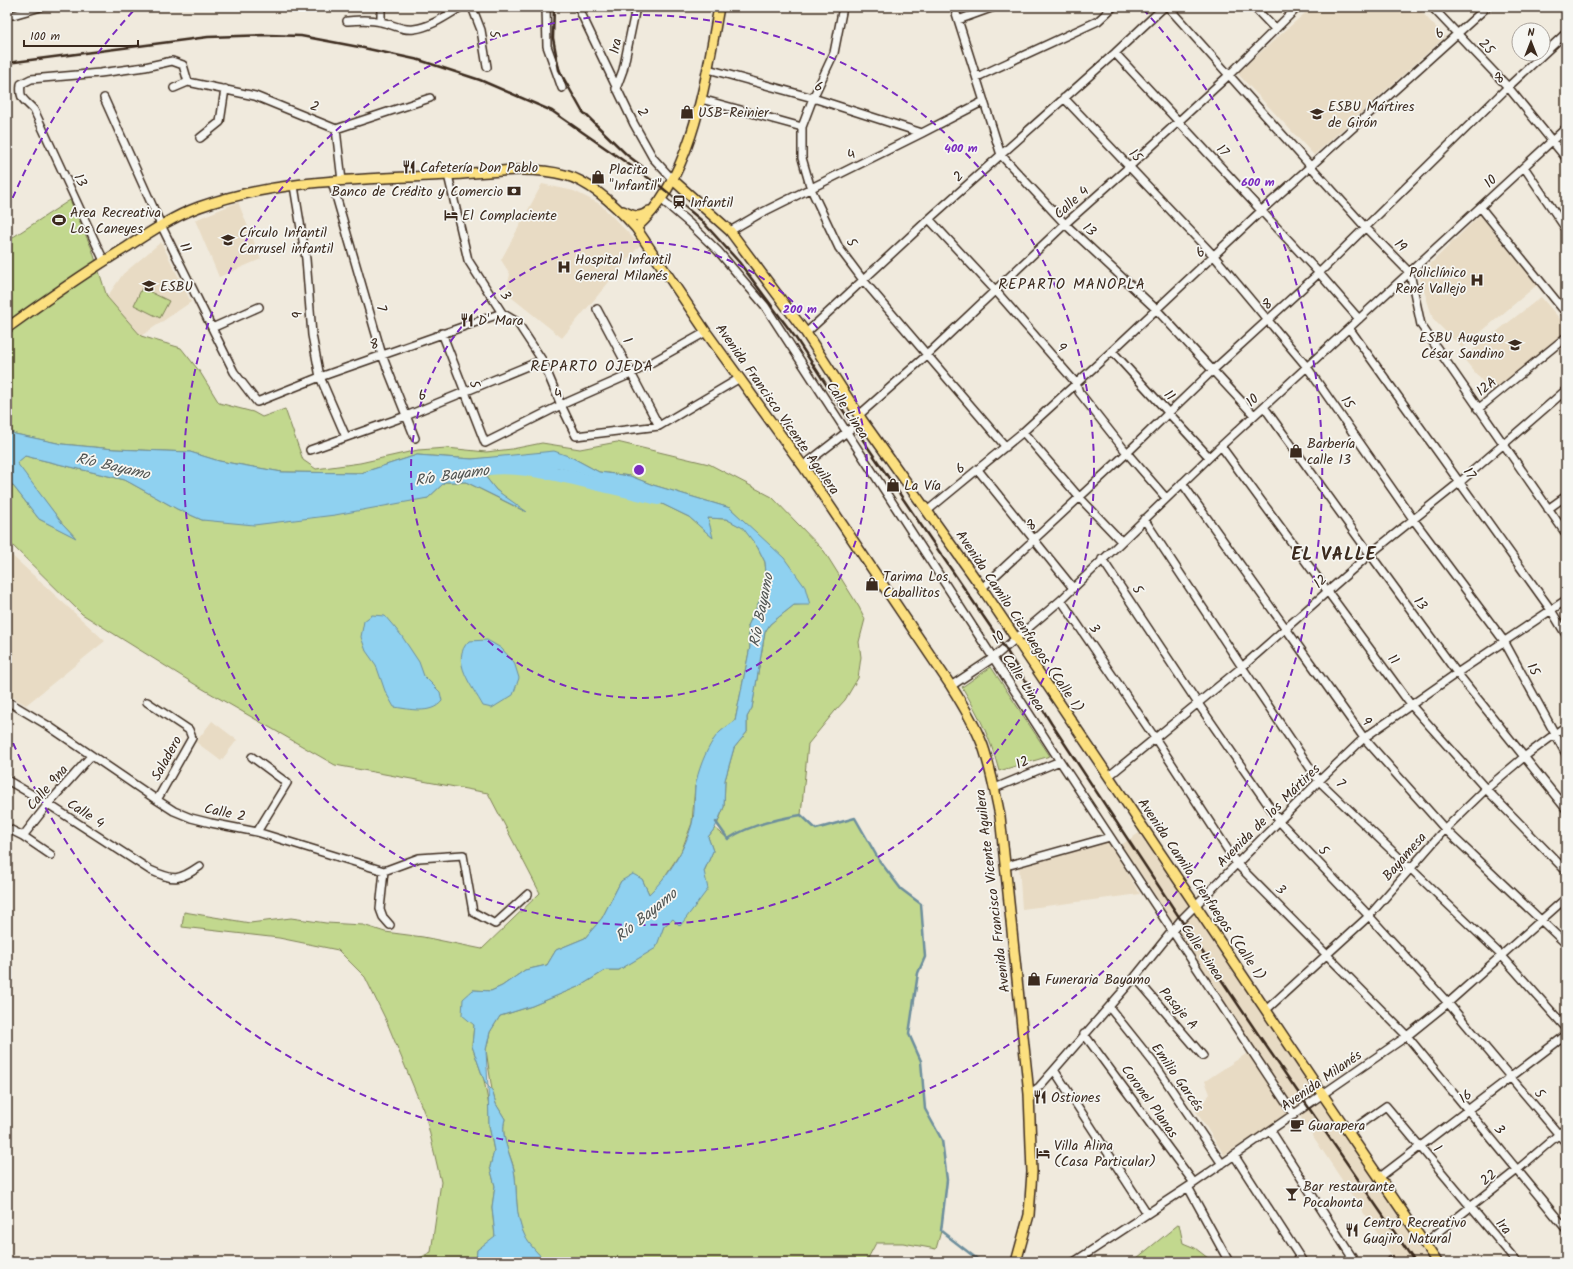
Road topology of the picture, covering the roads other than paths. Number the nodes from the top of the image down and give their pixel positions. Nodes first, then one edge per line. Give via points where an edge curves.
1 (40, 7) edge
2 (380, 7) edge
3 (461, 7) edge
4 (472, 7) edge
5 (546, 7) edge
6 (578, 7) edge
7 (636, 7) edge
8 (719, 7) edge
9 (843, 7) edge
10 (954, 7) edge
11 (994, 7) edge
12 (1112, 7) edge
13 (1164, 7) edge
14 (1168, 7) edge
15 (1254, 7) edge
16 (1298, 7) edge
17 (1432, 7) edge
18 (1487, 7) edge
19 (13, 15) dead end
20 (958, 20) junction
21 (348, 21) dead end
22 (382, 22) junction
23 (1275, 29) junction
24 (1458, 34) junction
25 (1566, 34) edge
26 (1115, 53) junction
27 (487, 67) dead end
28 (708, 68) junction
29 (1229, 75) junction
30 (976, 77) junction
31 (188, 82) junction
32 (1508, 87) junction
33 (174, 88) dead end
34 (562, 88) dead end
35 (225, 89) junction
36 (616, 89) junction
37 (104, 98) dead end
38 (430, 98) dead end
39 (814, 98) junction
40 (1064, 98) junction
41 (701, 99) junction
42 (984, 101) junction
43 (1178, 120) junction
44 (802, 127) junction
45 (1566, 128) edge
46 (336, 129) junction
47 (922, 133) junction
48 (200, 138) dead end
49 (1553, 140) junction
50 (1001, 155) junction
51 (1566, 158) edge
52 (1310, 166) junction
53 (1130, 167) junction
54 (1524, 167) junction
55 (448, 175) junction
56 (674, 180) junction
57 (337, 182) junction
58 (294, 186) junction
59 (811, 189) junction
60 (659, 202) junction
61 (618, 208) junction
62 (1481, 208) junction
63 (1261, 211) junction
64 (929, 219) junction
65 (1065, 224) junction
66 (161, 225) junction
67 (636, 228) junction
68 (1366, 228) junction
69 (1566, 229) edge
70 (730, 232) junction
71 (1214, 256) junction
72 (104, 261) junction
73 (1319, 273) junction
74 (1410, 273) junction
75 (863, 280) junction
76 (995, 290) junction
77 (259, 307) dead end
78 (598, 309) dead end
79 (1157, 310) junction
80 (502, 313) junction
81 (1566, 313) edge
82 (1269, 320) junction
83 (1359, 320) junction
84 (7, 328) edge
85 (212, 328) junction
86 (1349, 328) junction
87 (706, 332) junction
88 (806, 333) junction
89 (442, 334) junction
90 (1566, 337) edge
91 (1112, 351) junction
92 (382, 355) junction
93 (927, 355) junction
94 (542, 360) junction
95 (1307, 367) junction
96 (1212, 371) junction
97 (631, 374) junction
98 (320, 377) junction
99 (740, 378) junction
100 (1076, 383) junction
101 (464, 392) junction
102 (1564, 392) edge
103 (1566, 401) edge
104 (257, 402) joint
105 (561, 405) junction
106 (1264, 407) junction
107 (1478, 409) junction
108 (1169, 413) junction
109 (1254, 415) junction
110 (406, 416) junction
111 (861, 418) junction
112 (659, 426) junction
113 (847, 432) junction
114 (1023, 432) junction
115 (346, 437) junction
116 (415, 438) dead end
117 (484, 443) joint
118 (1502, 444) junction
119 (1221, 446) junction
120 (1006, 447) junction
121 (310, 450) dead end
122 (1127, 453) junction
123 (1210, 457) junction
124 (803, 466) junction
125 (978, 470) junction
126 (1460, 482) junction
127 (1182, 483) junction
128 (1566, 496) edge
129 (1079, 497) junction
130 (1166, 498) junction
131 (1548, 509) junction
132 (927, 511) junction
133 (1414, 519) junction
134 (1144, 520) junction
135 (1566, 534) edge
136 (1034, 541) junction
137 (1121, 541) junction
138 (1370, 554) junction
139 (1102, 559) junction
140 (982, 588) junction
141 (1073, 588) junction
142 (1327, 592) junction
143 (1061, 600) junction
144 (1566, 600) edge
145 (1550, 610) junction
146 (1285, 629) junction
147 (1566, 635) edge
148 (1016, 639) junction
149 (1504, 641) junction
150 (992, 658) junction
151 (1242, 667) junction
152 (1457, 673) junction
153 (951, 686) junction
154 (7, 701) edge
155 (147, 702) dead end
156 (1198, 702) junction
157 (1411, 705) junction
158 (1566, 726) edge
159 (1554, 734) junction
160 (1155, 738) junction
161 (1364, 738) junction
162 (1566, 754) edge
163 (91, 756) junction
164 (252, 757) dead end
165 (1524, 757) junction
166 (1060, 761) junction
167 (1109, 776) junction
168 (7, 780) edge
169 (1319, 780) junction
170 (995, 788) junction
171 (1486, 789) junction
172 (157, 800) junction
173 (48, 804) junction
174 (1566, 808) edge
175 (1280, 822) junction
176 (7, 828) edge
177 (1445, 829) junction
178 (258, 832) junction
179 (23, 836) junction
180 (1110, 837) junction
181 (51, 855) dead end
182 (1237, 864) junction
183 (200, 866) dead end
184 (1006, 866) junction
185 (1411, 867) junction
186 (384, 871) junction
187 (1566, 871) edge
188 (528, 894) dead end
189 (1566, 898) edge
190 (1196, 906) junction
191 (1369, 916) junction
192 (1541, 920) junction
193 (390, 925) dead end
194 (1173, 930) junction
195 (1566, 944) edge
196 (1328, 955) junction
197 (1502, 956) junction
198 (1135, 977) junction
199 (1448, 1003) junction
200 (1109, 1007) junction
201 (1266, 1010) junction
202 (1566, 1028) edge
203 (1084, 1034) junction
204 (1566, 1035) edge
205 (1407, 1036) junction
206 (1203, 1056) dead end
207 (1054, 1070) junction
208 (1510, 1078) junction
209 (1029, 1094) junction
210 (1323, 1095) junction
211 (1468, 1110) junction
212 (1294, 1115) junction
213 (1566, 1128) edge
214 (1271, 1130) junction
215 (1349, 1132) junction
216 (1559, 1134) junction
217 (1566, 1143) edge
218 (1420, 1147) junction
219 (1234, 1155) junction
220 (1222, 1164) junction
221 (1517, 1170) junction
222 (1380, 1178) junction
223 (1191, 1185) junction
224 (1471, 1207) junction
225 (1148, 1213) junction
226 (1566, 1229) edge
227 (1425, 1244) junction
228 (1016, 1262) edge
229 (1074, 1262) edge
230 (1229, 1262) edge
231 (1303, 1262) edge
232 (1356, 1262) edge
233 (1437, 1262) edge
234 (1517, 1262) edge

1 - 19 street
2 - 22 street
3 - 22 street via 427,27 412,30
4 - 27 street, 5 via 481,30
5 - 34 street via 547,46
6 - 36 street, 2
7 - 36 street, 1ra via 624,70
8 - 28 main road
9 - 39 street, 5 via 834,53
10 - 20 street, 13
11 - 20 street
12 - 30 street via 1098,21
13 - 26 street, 2
14 - 29 street, 19
15 - 23 street
16 - 23 street, Calle 4
17 - 24 street, 25
18 - 24 street, 6
20 - 30 street, 13
21 - 22 street via 362,19
23 - 29 street, Calle 4
24 - 32 street, 25
24 - 52 street, 6
25 - 32 street, 8
26 - 40 street, 2
26 - 43 street, 17
28 - 39 street, 6
28 - 41 main road
29 - 43 street, Calle 4
29 - 52 street, 19
30 - 42 street, 13
31 - 33 street
31 - 35 street, 2
31 - 72 street, 13 via 183,65 172,61 108,72 31,79 21,84 20,94 34,110
32 - 49 street, 25
32 - 68 street, 8
35 - 46 street, 2 via 255,96
35 - 48 street via 220,122
36 - 56 street, 2 via 653,158
37 - 66 street, 11
38 - 46 street
39 - 44 street, 5
39 - 47 street, 6
40 - 50 street, 2
40 - 53 street, 15
41 - 44 street
41 - 56 main road
42 - 47 street, 4
42 - 50 street, 13
43 - 53 street, Calle 4
43 - 63 street, 17
44 - 59 street, 5 via 802,158
45 - 49 street, 10
46 - 57 street, 7
47 - 59 street, 4
49 - 51 street, 25
49 - 54 street, 10
50 - 64 street, 2
50 - 65 street, 13
52 - 63 street, 6
52 - 68 street, 19
53 - 65 street, Calle 4
53 - 71 street, 15
54 - 62 street, 10
54 - 69 street
55 - 57 main road, Avenida Francisco Vicente Aguilera
55 - 61 main road, Avenida Francisco Vicente Aguilera via 551,172 586,185
55 - 80 street, 3 via 468,260
56 - 60 main road
56 - 70 main road, Avenida Camilo Cienfuegos (Calle 1)
57 - 58 main road, Avenida Francisco Vicente Aguilera
57 - 92 street, 7
58 - 66 main road, Avenida Francisco Vicente Aguilera via 262,190 199,207
58 - 98 street, 9 via 306,259 312,335
59 - 70 street, 4 via 761,213
59 - 75 street, 5 via 839,248
60 - 61 main road via 644,215 632,216
60 - 67 main road
60 - 113 street, Calle Linea via 689,223 718,251 765,306
61 - 67 main road, Avenida Francisco Vicente Aguilera
62 - 74 street, 10
62 - 81 street
63 - 71 street, 6
63 - 73 street, 17
64 - 75 street, 2
64 - 76 street, 9
65 - 76 street, Calle 4
65 - 79 street, 13
66 - 72 main road, Avenida Francisco Vicente Aguilera
66 - 85 street, 11
67 - 87 main road, Avenida Francisco Vicente Aguilera
68 - 73 street, 8
68 - 74 street, 19
70 - 88 main road, Avenida Camilo Cienfuegos (Calle 1)
71 - 79 street, 6
71 - 82 street, 15
72 - 84 main road, Avenida Francisco Vicente Aguilera
73 - 82 street, 8
73 - 83 street, 17
74 - 83 street, 10
74 - 107 street via 1421,325
75 - 88 street, 2
75 - 93 street, 5
76 - 93 street, Calle 4
76 - 100 street, 9
77 - 85 street
78 - 97 street, 1
79 - 91 street, 6
79 - 96 street, 13
80 - 89 street, 8
80 - 94 street, 3 via 517,322
82 - 95 street, 15
82 - 96 street, 8
83 - 86 street, 10
85 - 104 street, 11 via 234,372
86 - 95 street, 10
86 - 126 street, 17
87 - 97 street, 4
87 - 99 main road, Avenida Francisco Vicente Aguilera
88 - 111 main road, Avenida Camilo Cienfuegos (Calle 1)
89 - 92 street, 8
89 - 101 street, 5
90 - 107 street, 12A
91 - 100 street, 6
91 - 108 street, 11
92 - 98 street, 8
92 - 110 street, 7
93 - 111 street, Calle 4
93 - 120 street, 5
94 - 101 street, 6
94 - 105 street, 3
95 - 106 street, 10
95 - 133 street, 15
96 - 108 street, 8
96 - 109 street, 13
97 - 105 street, 4
97 - 112 street, 1
98 - 104 street, 8
98 - 115 street, 9
99 - 112 street
99 - 124 main road, Avenida Francisco Vicente Aguilera
100 - 114 street, 6
100 - 122 street, 9 via 1079,392
101 - 110 street, 6
101 - 117 street, 5
102 - 103 street
102 - 118 street, 12
105 - 112 street, 3 via 576,436
105 - 117 street, 4
106 - 109 street, 10
106 - 138 street, 13
107 - 118 street
108 - 122 street, 8
108 - 123 street, 11
109 - 119 street, 10
110 - 115 street, 6
110 - 116 street, 7
111 - 113 street, Calle 4
111 - 132 main road, Avenida Camilo Cienfuegos (Calle 1)
113 - 124 street, Calle 4
113 - 150 street, Calle Linea
114 - 120 street, 6
114 - 129 street
115 - 121 street, 6
118 - 126 street, 12
118 - 131 street
119 - 123 street, 10
119 - 142 street, 11
120 - 125 street, 6
122 - 129 street, 8
122 - 130 street, 9
123 - 127 street, 10
124 - 153 main road, Avenida Francisco Vicente Aguilera
125 - 132 street, 6
125 - 136 street
126 - 133 street, 12
126 - 145 street, 17
127 - 130 street, 10
127 - 146 street, 9
128 - 131 street
129 - 136 street, 8
129 - 137 street
130 - 134 street, 10
131 - 135 street
132 - 140 main road, Avenida Camilo Cienfuegos (Calle 1)
133 - 138 street, 12
133 - 149 street, 15
134 - 137 street, 10
134 - 151 street, 7
136 - 140 street, 8
136 - 141 street
137 - 139 street, 10
138 - 142 street, 12
138 - 152 street, 13
139 - 141 street, 10
139 - 156 street, 5
140 - 148 main road, Avenida Camilo Cienfuegos (Calle 1)
141 - 143 street, 10
142 - 146 street, 12
142 - 157 street, 11
143 - 148 street, 10
143 - 160 street, 3
144 - 145 street, Avenida de los Mártires
145 - 147 street, 17
145 - 149 street, Avenida de los Mártires
146 - 151 street, 12
146 - 161 street, 9
148 - 150 street, 10
148 - 167 main road, Avenida Camilo Cienfuegos (Calle 1)
149 - 152 street, Avenida de los Mártires
149 - 159 street, 15
150 - 153 street, 10
150 - 166 street, Calle Linea
151 - 156 street, 12
151 - 169 street, 7
152 - 157 street, Avenida de los Mártires
152 - 165 street, 13
153 - 170 main road, Avenida Francisco Vicente Aguilera via 983,746
154 - 163 street, Calle 2
155 - 172 street, Saladero via 189,730 192,738
156 - 160 street, 12
156 - 175 street, 5
157 - 161 street, Avenida de los Mártires
157 - 171 street, 11
158 - 159 street, Bayamesa
159 - 162 street, 15
159 - 165 street, Bayamesa
160 - 167 street, 12
160 - 182 street, 3
161 - 169 street, Avenida de los Mártires
161 - 177 street, 9
163 - 172 street, Calle 2
163 - 173 street, Calle 9na
164 - 178 street via 287,783
165 - 171 street, Bayamesa
165 - 174 street, 13
166 - 170 street, 12
166 - 180 street, Calle Linea
167 - 190 main road, Avenida Camilo Cienfuegos (Calle 1)
168 - 173 street, Calle 4
169 - 175 street, Avenida de los Mártires
169 - 185 street, 7
170 - 184 main road, Avenida Francisco Vicente Aguilera
171 - 177 street, Bayamesa
171 - 187 street, 11
172 - 178 street, Calle 2 via 191,818
173 - 179 street, Calle 9na
173 - 183 street, Calle 4 via 150,870 166,877 185,877
175 - 182 street, Avenida de los Mártires
175 - 191 street, 5
176 - 179 street
177 - 185 street, Bayamesa
177 - 192 street, 9
178 - 186 street, Calle 2
179 - 181 street
180 - 184 street
180 - 194 street, Calle Linea
182 - 190 street, Avenida de los Mártires
182 - 196 street, 3
184 - 209 main road, Avenida Francisco Vicente Aguilera
185 - 191 street, Bayamesa
185 - 197 street, 7
186 - 188 street via 419,858 463,855 474,912 495,924
186 - 193 street via 380,909 382,917
189 - 192 street, Avenida Milanés
190 - 194 street, Avenida de los Mártires
190 - 201 main road, Avenida Camilo Cienfuegos (Calle 1)
191 - 196 street, Bayamesa
191 - 199 street, 5
192 - 195 street, 9
192 - 197 street, Avenida Milanés
194 - 198 street, Avenida de los Mártires
194 - 212 street, Calle Linea
196 - 201 street, Bayamesa
196 - 205 street, 3
197 - 199 street, Avenida Milanés
197 - 202 street, 7
198 - 200 street, Avenida de los Mártires
198 - 206 street, Pasaje A
199 - 205 street, Avenida Milanés
199 - 208 street, 5
200 - 203 street, Avenida de los Mártires
200 - 220 street, Emilio Garcés via 1153,1062
201 - 210 main road, Avenida Camilo Cienfuegos (Calle 1)
203 - 207 street, Avenida de los Mártires
203 - 223 street, Coronel Planas
204 - 208 street, 16
205 - 210 street, Avenida Milanés
205 - 211 street, 3
207 - 209 street, Avenida de los Mártires
207 - 225 street
208 - 211 street, 16
208 - 216 street, 5
209 - 228 main road, Avenida Francisco Vicente Aguilera via 1031,1197
210 - 212 street, Avenida Milanés
210 - 215 main road, Avenida Camilo Cienfuegos (Calle 1)
211 - 218 street, 16
211 - 221 street, 3
212 - 214 street, Avenida Milanés
213 - 216 street, 22
214 - 219 street, Avenida Milanés
214 - 232 street
215 - 218 street, 1 via 1386,1106
215 - 222 main road, Avenida Camilo Cienfuegos (Calle 1)
216 - 217 street, 5
216 - 221 street, 22
218 - 222 street, 16
218 - 224 street, 1
219 - 220 street, Avenida Milanés
219 - 231 street
220 - 223 street, Avenida Milanés
221 - 224 street, 22
221 - 226 street, 3
222 - 227 main road, Avenida Camilo Cienfuegos (Calle 1)
223 - 225 street, Avenida Milanés
223 - 230 street, Coronel Planas
224 - 227 street, 22
224 - 234 street, 1ra
225 - 229 street, Avenida Milanés
227 - 233 main road, Avenida Camilo Cienfuegos (Calle 1)

